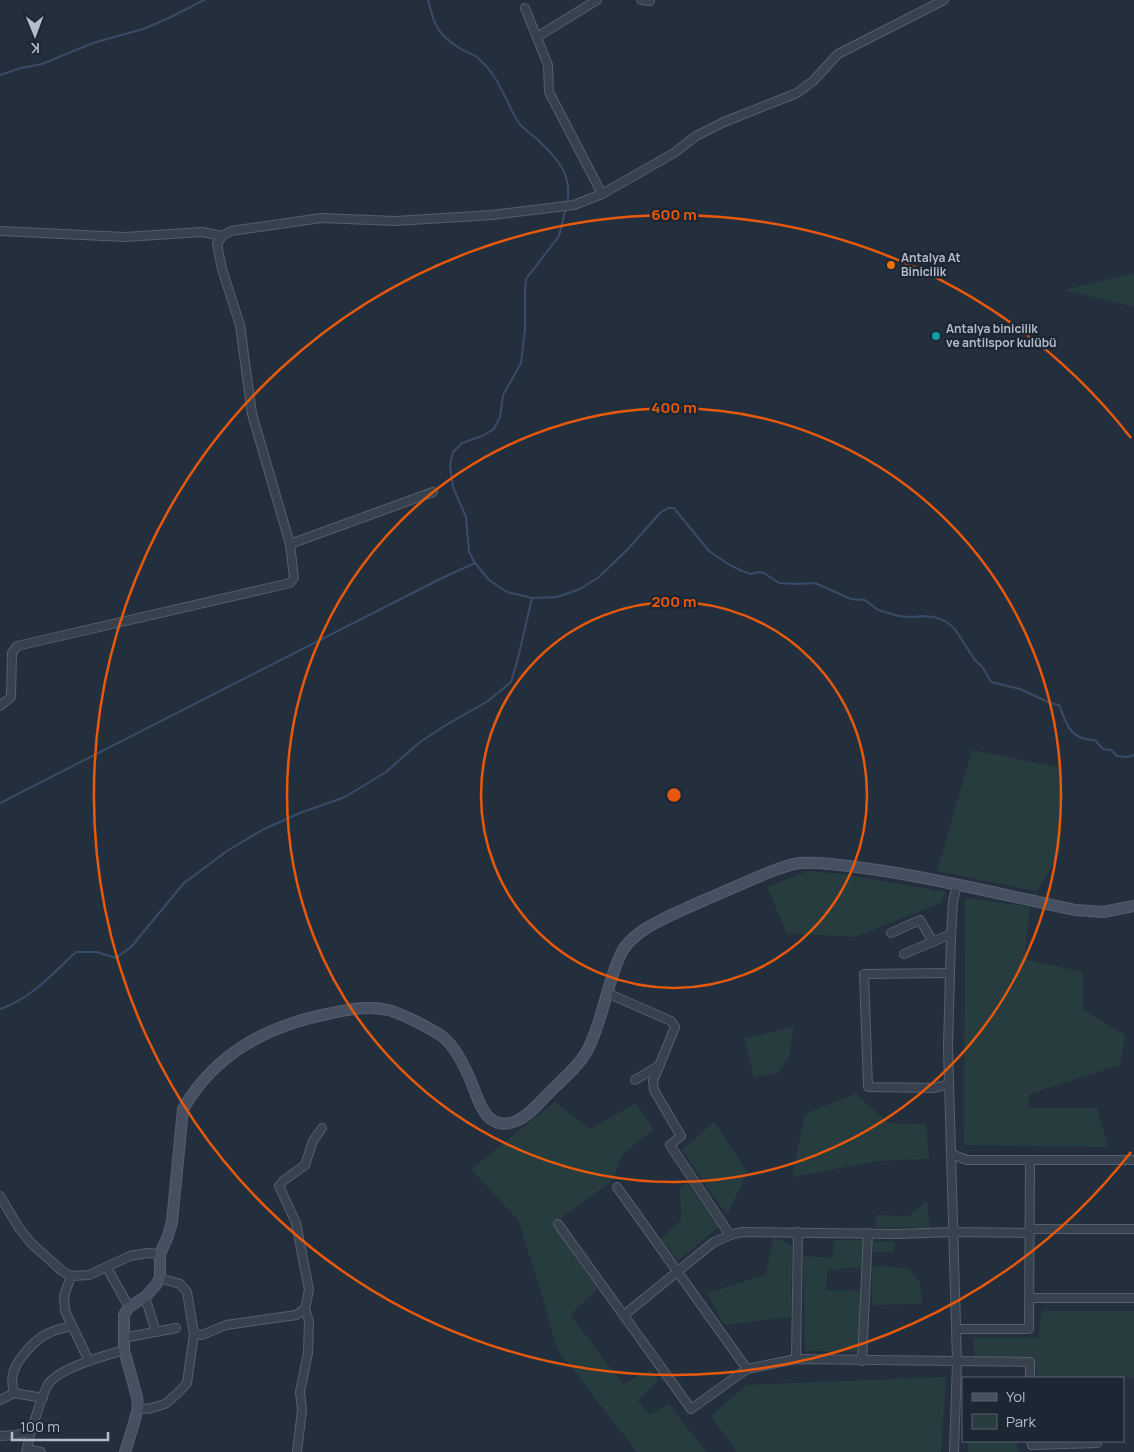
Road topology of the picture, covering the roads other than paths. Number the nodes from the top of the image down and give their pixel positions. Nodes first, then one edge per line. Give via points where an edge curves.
1 (596, 0) edge
2 (641, 0) edge
3 (944, 0) edge
4 (650, 1) edge
5 (525, 8) dead end
6 (537, 37) junction
7 (602, 194) junction
8 (0, 231) edge
9 (222, 236) junction
10 (433, 492) dead end
11 (290, 544) junction
12 (0, 706) edge
13 (957, 885) junction
14 (1134, 906) edge
15 (892, 933) dead end
16 (951, 934) junction
17 (933, 942) junction
18 (904, 954) dead end
19 (949, 973) junction
20 (607, 993) junction
21 (660, 1065) junction
22 (636, 1080) dead end
23 (949, 1084) junction
24 (322, 1128) dead end
25 (951, 1154) junction
26 (1134, 1160) edge
27 (1030, 1161) junction
28 (617, 1187) dead end
29 (0, 1196) edge
30 (558, 1224) dead end
31 (1134, 1229) edge
32 (1030, 1231) junction
33 (798, 1232) junction
34 (953, 1232) junction
35 (868, 1234) junction
36 (730, 1235) junction
37 (160, 1254) junction
38 (107, 1268) junction
39 (676, 1272) junction
40 (71, 1276) junction
41 (160, 1278) junction
42 (144, 1297) junction
43 (1030, 1298) junction
44 (1134, 1298) edge
45 (129, 1307) junction
46 (304, 1309) junction
47 (624, 1315) junction
48 (72, 1326) junction
49 (176, 1328) dead end
50 (956, 1329) junction
51 (156, 1332) junction
52 (194, 1334) junction
53 (123, 1338) junction
54 (124, 1350) junction
55 (796, 1359) junction
56 (862, 1361) junction
57 (89, 1362) junction
58 (957, 1362) junction
59 (746, 1369) junction
60 (1030, 1377) edge
61 (14, 1394) junction
62 (43, 1398) junction
63 (0, 1400) edge
64 (138, 1408) junction
65 (31, 1430) junction
66 (0, 1436) edge
67 (1097, 1443) dead end
68 (1032, 1446) edge
69 (26, 1450) edge
70 (127, 1451) edge
71 (41, 1452) edge
72 (297, 1452) edge
73 (954, 1452) edge

1 - 6 street
2 - 4 street
3 - 7 street via 838,54 797,94 696,136 674,153
5 - 6 street
6 - 7 street via 548,66 549,92
7 - 9 street via 556,208 395,221 321,218 231,231
8 - 9 street via 125,237 202,232
9 - 11 street via 217,244 240,325 252,414
10 - 11 street
11 - 12 street via 294,578 290,583 16,646 12,653 11,697
13 - 14 street via 1075,910 1103,912
13 - 16 street
13 - 20 street via 838,865 800,863 780,868 679,911 641,932 624,947
15 - 17 street via 920,920
16 - 17 street
16 - 19 street
17 - 18 street
19 - 23 street
19 - 23 street via 864,974 868,1087 934,1088
20 - 21 street via 672,1021 675,1027
20 - 37 street via 597,1026 578,1064 528,1114 516,1122 505,1124 494,1121 484,1111 452,1046 442,1036 388,1010 345,1010 307,1017 252,1040 207,1076 183,1109 172,1222
21 - 22 street
21 - 36 street via 654,1090 681,1136 670,1145
23 - 25 street
24 - 46 street via 313,1141 305,1165 279,1186 296,1222 309,1290
25 - 27 street via 967,1160
25 - 34 street
26 - 27 street
27 - 32 street
28 - 39 street
29 - 40 street via 31,1243
30 - 47 street
31 - 32 street
32 - 34 street
32 - 43 street
33 - 35 street
33 - 36 street
33 - 55 street
34 - 35 street
34 - 50 street
35 - 56 street
36 - 39 street via 714,1242
37 - 38 street via 130,1256
37 - 41 street
38 - 40 street via 89,1275
38 - 45 street
39 - 47 street
39 - 59 street
40 - 48 street via 64,1296 65,1311
41 - 42 street
41 - 52 street via 180,1284 187,1292
42 - 45 street
42 - 51 street
43 - 44 street
43 - 50 street via 1030,1329
45 - 53 street via 124,1315
46 - 52 street via 296,1315 226,1325
46 - 72 street via 309,1321 308,1354 300,1392 302,1410
47 - 59 street via 691,1409
48 - 57 street
48 - 61 street via 49,1333 25,1352 12,1374
49 - 51 street
50 - 58 street
51 - 53 street
52 - 64 street via 187,1382 165,1404
53 - 54 street
54 - 57 street
54 - 64 street
55 - 56 street
55 - 59 street
56 - 58 street
57 - 62 street via 64,1372 50,1383
58 - 60 street via 1030,1362
58 - 73 street
61 - 62 street
61 - 63 street
62 - 65 street
64 - 70 street
65 - 66 street
65 - 69 street
67 - 68 street
69 - 71 street

